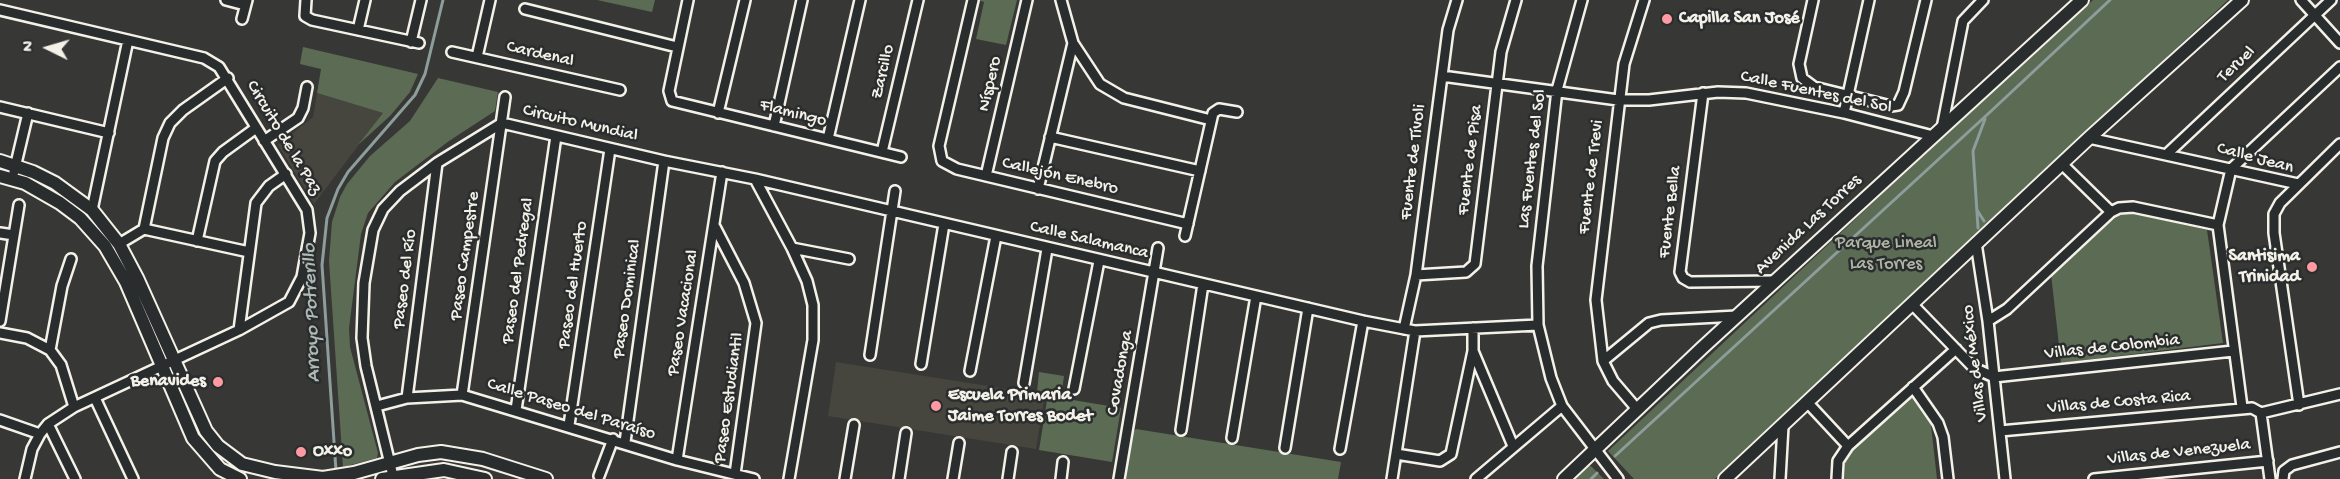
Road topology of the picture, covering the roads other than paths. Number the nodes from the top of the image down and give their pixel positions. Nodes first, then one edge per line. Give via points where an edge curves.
1 (226, 0) edge
2 (306, 0) edge
3 (365, 0) edge
4 (421, 0) edge
5 (490, 0) edge
6 (688, 0) edge
7 (745, 0) edge
8 (802, 0) edge
9 (860, 0) edge
10 (918, 0) edge
11 (973, 0) edge
12 (1027, 0) edge
13 (1061, 0) edge
14 (1457, 0) edge
15 (1516, 0) edge
16 (1582, 0) edge
17 (1644, 0) edge
18 (1813, 0) edge
19 (1869, 0) edge
20 (1926, 0) edge
21 (1983, 0) edge
22 (2082, 0) edge
23 (2242, 0) edge
24 (2301, 0) edge
25 (2331, 0) edge
26 (246, 2) edge
27 (525, 9) dead end
28 (0, 10) edge
29 (2314, 15) junction
30 (242, 19) dead end
31 (358, 30) junction
32 (128, 40) junction
33 (1073, 43) junction
34 (2340, 43) edge
35 (677, 47) junction
36 (452, 52) dead end
37 (477, 57) junction
38 (2340, 68) edge
39 (1442, 76) junction
40 (228, 78) junction
41 (1497, 82) junction
42 (307, 87) dead end
43 (620, 90) dead end
44 (1557, 90) junction
45 (1703, 93) junction
46 (1848, 96) junction
47 (505, 97) dead end
48 (1618, 100) junction
49 (0, 107) edge
50 (1237, 112) dead end
51 (28, 113) junction
52 (1844, 113) junction
53 (718, 114) junction
54 (1211, 120) junction
55 (502, 123) junction
56 (774, 126) junction
57 (256, 128) junction
58 (1938, 132) junction
59 (110, 133) junction
60 (556, 136) junction
61 (1050, 137) junction
62 (2089, 138) junction
63 (828, 139) junction
64 (264, 141) junction
65 (2340, 144) edge
66 (610, 149) junction
67 (882, 152) junction
68 (2167, 154) junction
69 (901, 157) dead end
70 (0, 161) edge
71 (664, 161) junction
72 (438, 163) junction
73 (2062, 164) junction
74 (15, 165) junction
75 (2231, 169) junction
76 (1200, 171) junction
77 (722, 172) junction
78 (286, 174) junction
79 (987, 176) junction
80 (6, 177) edge
81 (755, 179) junction
82 (2298, 184) junction
83 (1038, 189) junction
84 (895, 191) dead end
85 (19, 205) dead end
86 (92, 210) junction
87 (892, 212) junction
88 (2111, 212) junction
89 (944, 224) junction
90 (1188, 224) junction
91 (2218, 225) junction
92 (715, 227) junction
93 (144, 229) junction
94 (0, 233) edge
95 (14, 235) junction
96 (996, 236) junction
97 (1185, 236) dead end
98 (197, 241) junction
99 (1976, 243) junction
100 (119, 244) junction
101 (792, 248) junction
102 (1158, 248) dead end
103 (1047, 249) junction
104 (249, 252) junction
105 (70, 259) dead end
106 (849, 260) dead end
107 (1099, 261) junction
108 (1154, 273) junction
109 (1416, 275) junction
110 (1776, 280) junction
111 (1203, 284) junction
112 (1256, 296) junction
113 (1912, 304) junction
114 (1308, 308) junction
115 (1737, 316) junction
116 (0, 321) edge
117 (1363, 321) junction
118 (1988, 321) junction
119 (1538, 325) junction
120 (1473, 328) junction
121 (1404, 329) junction
122 (238, 330) junction
123 (1415, 331) junction
124 (0, 333) edge
125 (1956, 349) junction
126 (50, 350) junction
127 (1473, 351) junction
128 (2233, 351) junction
129 (870, 355) dead end
130 (175, 360) junction
131 (1604, 361) junction
132 (921, 364) dead end
133 (160, 367) junction
134 (970, 371) dead end
135 (1994, 377) junction
136 (1024, 383) dead end
137 (1913, 387) junction
138 (1074, 389) dead end
139 (2340, 394) edge
140 (462, 395) junction
141 (95, 398) junction
142 (407, 399) junction
143 (1807, 402) junction
144 (2299, 405) junction
145 (377, 406) junction
146 (1562, 406) junction
147 (74, 407) junction
148 (2241, 407) junction
149 (1636, 409) junction
150 (516, 410) junction
151 (2261, 413) junction
152 (0, 420) edge
153 (48, 424) junction
154 (569, 425) junction
155 (854, 425) dead end
156 (1782, 426) junction
157 (1180, 430) dead end
158 (2000, 431) junction
159 (906, 433) dead end
160 (40, 434) junction
161 (1232, 438) dead end
162 (613, 440) junction
163 (625, 442) junction
164 (959, 443) dead end
165 (1513, 446) junction
166 (1848, 446) junction
167 (1285, 448) dead end
168 (1340, 449) dead end
169 (1595, 449) junction
170 (1012, 452) dead end
171 (2340, 452) edge
172 (1396, 454) junction
173 (677, 460) junction
174 (2268, 461) junction
175 (1064, 462) dead end
176 (391, 464) junction
177 (735, 474) junction
178 (351, 476) edge
179 (599, 476) dead end
180 (325, 478) edge
181 (388, 478) edge
182 (25, 479) edge
183 (75, 479) edge
184 (133, 479) edge
185 (240, 479) edge
186 (485, 479) edge
187 (546, 479) edge
188 (754, 479) edge
189 (789, 479) edge
190 (845, 479) edge
191 (899, 479) edge
192 (953, 479) edge
193 (1008, 479) edge
194 (1061, 479) edge
195 (1119, 479) edge
196 (1392, 479) edge
197 (1476, 479) edge
198 (1564, 479) edge
199 (1618, 479) edge
200 (1725, 479) edge
201 (1780, 479) edge
202 (1837, 479) edge
203 (1948, 479) edge
204 (2005, 479) edge
205 (2094, 479) edge
206 (2270, 479) edge
207 (2283, 479) edge

1 - 26 street
2 - 31 street via 306,16 312,20
3 - 31 street
4 - 31 street via 415,43
5 - 37 street
6 - 35 street
7 - 53 street
8 - 56 street
9 - 63 street
10 - 67 street, Zarcillo
11 - 79 street, Callejón Enebro via 939,146 942,161 949,166
12 - 79 street, Níspero
13 - 33 street
14 - 39 street, Fuente de Tívoli via 1448,30
15 - 41 street, Fuente de Pisa
16 - 44 street, Las Fuentes del Sol
17 - 48 street, Fuente de Trevi via 1624,64
18 - 46 street via 1799,72 1807,83
19 - 46 street
20 - 46 street via 1901,100 1891,106
21 - 58 street via 1963,21
22 - 58 street, Avenida Las Torres
23 - 62 street
24 - 29 street
25 - 29 street, Teruel
26 - 30 street
27 - 35 street
28 - 32 street, Circuito de la Paz
29 - 34 street
29 - 68 street, Teruel
32 - 40 street, Circuito de la Paz via 204,58 219,66
32 - 59 street
33 - 54 street via 1093,76 1112,92
33 - 61 street
35 - 53 street, Flamingo via 670,98 677,104
36 - 37 street, Cardenal
37 - 43 street, Cardenal
38 - 75 street
39 - 41 street, Calle Fuentes del Sol
39 - 109 street, Fuente de Tívoli
40 - 57 street, Circuito de la Paz
40 - 93 street via 170,123
41 - 44 street, Calle Fuentes del Sol
41 - 109 street, Fuente de Pisa via 1473,268 1459,273
42 - 64 street via 298,118
44 - 48 street, Calle Fuentes del Sol
44 - 119 street, Las Fuentes del Sol via 1537,266
45 - 48 street, Calle Fuentes del Sol
45 - 52 street, Calle Fuentes del Sol via 1746,93
45 - 110 street, Fuente Bella via 1680,272 1690,282
46 - 52 street
47 - 55 street, Paseo Campestre
48 - 131 street, Fuente de Trevi via 1597,278 1597,322
49 - 51 street
50 - 54 street via 1217,110
51 - 59 street
51 - 74 street
52 - 58 street, Calle Fuentes del Sol
53 - 56 street, Flamingo
54 - 76 street
55 - 60 street, Circuito Mundial
55 - 72 street, Circuito Mundial
55 - 140 street, Paseo Campestre
56 - 63 street, Flamingo
57 - 64 street, Circuito de la Paz
57 - 98 street via 215,161
58 - 110 street, Avenida Las Torres
59 - 86 street
60 - 66 street, Circuito Mundial
60 - 150 street, Paseo del Pedregal
61 - 76 street
61 - 83 street
62 - 68 street, Calle Jean
62 - 73 street
63 - 67 street, Flamingo
64 - 78 street, Circuito de la Paz
65 - 82 street
66 - 71 street, Circuito Mundial
66 - 154 street, Paseo del Huerto
67 - 69 street, Flamingo
68 - 75 street, Calle Jean
70 - 74 street
71 - 77 street, Circuito Mundial
71 - 163 street, Paseo Dominical
72 - 142 street, Paseo del Río
72 - 145 street, Circuito Mundial via 382,209 374,230 361,315 366,366
73 - 88 street
73 - 99 street
74 - 80 street
74 - 86 street via 55,183
75 - 82 street, Calle Jean
75 - 91 street
76 - 90 street
77 - 81 street, Circuito Mundial
77 - 92 street, Paseo Vacacional
78 - 104 street via 269,186 256,203
78 - 122 street, Circuito de la Paz via 307,210 310,233 302,278 289,303
79 - 83 street, Callejón Enebro
80 - 133 street via 60,202 105,246 126,282
81 - 87 street, Calle Salamanca
81 - 101 street
82 - 144 street, Calle Jean via 2280,203 2273,223
83 - 90 street, Callejón Enebro
84 - 87 street
85 - 95 street
86 - 100 street
87 - 89 street, Calle Salamanca
87 - 129 street
88 - 91 street via 2119,207 2133,207
88 - 118 street via 2019,298
89 - 96 street, Calle Salamanca
89 - 132 street
90 - 97 street
91 - 128 street
92 - 173 street, Paseo Vacacional
92 - 177 street, Paseo Estudiantil via 744,284 756,323
93 - 98 street
93 - 100 street
94 - 95 street
95 - 116 street
96 - 103 street, Calle Salamanca
96 - 134 street
98 - 104 street
99 - 113 street
99 - 118 street, Villas de México
100 - 130 street
101 - 106 street
101 - 189 street via 812,295 814,315
102 - 108 street, Covadonga
103 - 107 street, Calle Salamanca
103 - 136 street
104 - 122 street
105 - 126 street
107 - 108 street, Calle Salamanca
107 - 138 street
108 - 111 street, Calle Salamanca
108 - 195 street, Covadonga
109 - 121 street, Fuente de Tívoli
110 - 115 street, Avenida Las Torres
111 - 112 street, Calle Salamanca
111 - 157 street
112 - 114 street, Calle Salamanca
112 - 161 street
113 - 125 street
113 - 143 street
114 - 117 street, Calle Salamanca
114 - 167 street
115 - 131 street via 1649,323
115 - 149 street, Avenida Las Torres
117 - 121 street, Calle Salamanca
117 - 168 street
118 - 135 street, Villas de México
119 - 120 street, Calle Salamanca
119 - 146 street, Las Fuentes del Sol
120 - 123 street, Calle Salamanca
120 - 127 street
121 - 123 street, Calle Salamanca
122 - 130 street, Circuito de la Paz
123 - 172 street
124 - 126 street via 27,338
125 - 135 street via 1980,372
125 - 137 street
126 - 147 street via 61,365
127 - 165 street
127 - 172 street via 1451,454 1440,460
128 - 135 street, Villas de Colombia
128 - 148 street
130 - 133 street, Circuito de la Paz
130 - 180 street via 206,431 230,456 257,468
131 - 149 street, Fuente de Trevi via 1613,381
133 - 141 street, Circuito de la Paz
133 - 185 street via 193,438 220,469
135 - 158 street, Villas de México
137 - 166 street
137 - 203 street via 1938,423
139 - 144 street
140 - 142 street, Calle Paseo del Paraíso
140 - 150 street, Calle Paseo del Paraíso
141 - 147 street, Circuito de la Paz
141 - 184 street
142 - 145 street, Calle Paseo del Paraíso
143 - 156 street
143 - 166 street
144 - 151 street
145 - 176 street, Circuito Mundial
146 - 165 street
146 - 169 street, Las Fuentes del Sol
147 - 153 street, Circuito de la Paz
148 - 151 street
148 - 158 street, Villas de Costa Rica
149 - 169 street, Avenida Las Torres
150 - 154 street, Calle Paseo del Paraíso
151 - 174 street
152 - 160 street
153 - 160 street, Circuito de la Paz
153 - 183 street
154 - 162 street, Calle Paseo del Paraíso
155 - 190 street
156 - 200 street
156 - 201 street
158 - 204 street, Villas de México
159 - 191 street
160 - 182 street, Circuito de la Paz
162 - 163 street, Calle Paseo del Paraíso
162 - 179 street
163 - 173 street, Calle Paseo del Paraíso
164 - 192 street
165 - 197 street
166 - 202 street via 1838,461
169 - 198 street, Avenida Las Torres
169 - 199 street, Las Fuentes del Sol
170 - 193 street
171 - 207 street via 2292,465 2284,471
172 - 196 street
173 - 177 street, Calle Paseo del Paraíso
174 - 205 street, Villas de Venezuela
174 - 206 street
175 - 194 street
176 - 178 street
176 - 181 street, Circuito Mundial
176 - 187 street via 418,455 449,453 483,459
177 - 188 street, Calle Paseo del Paraíso
178 - 180 street
181 - 186 street via 444,470

